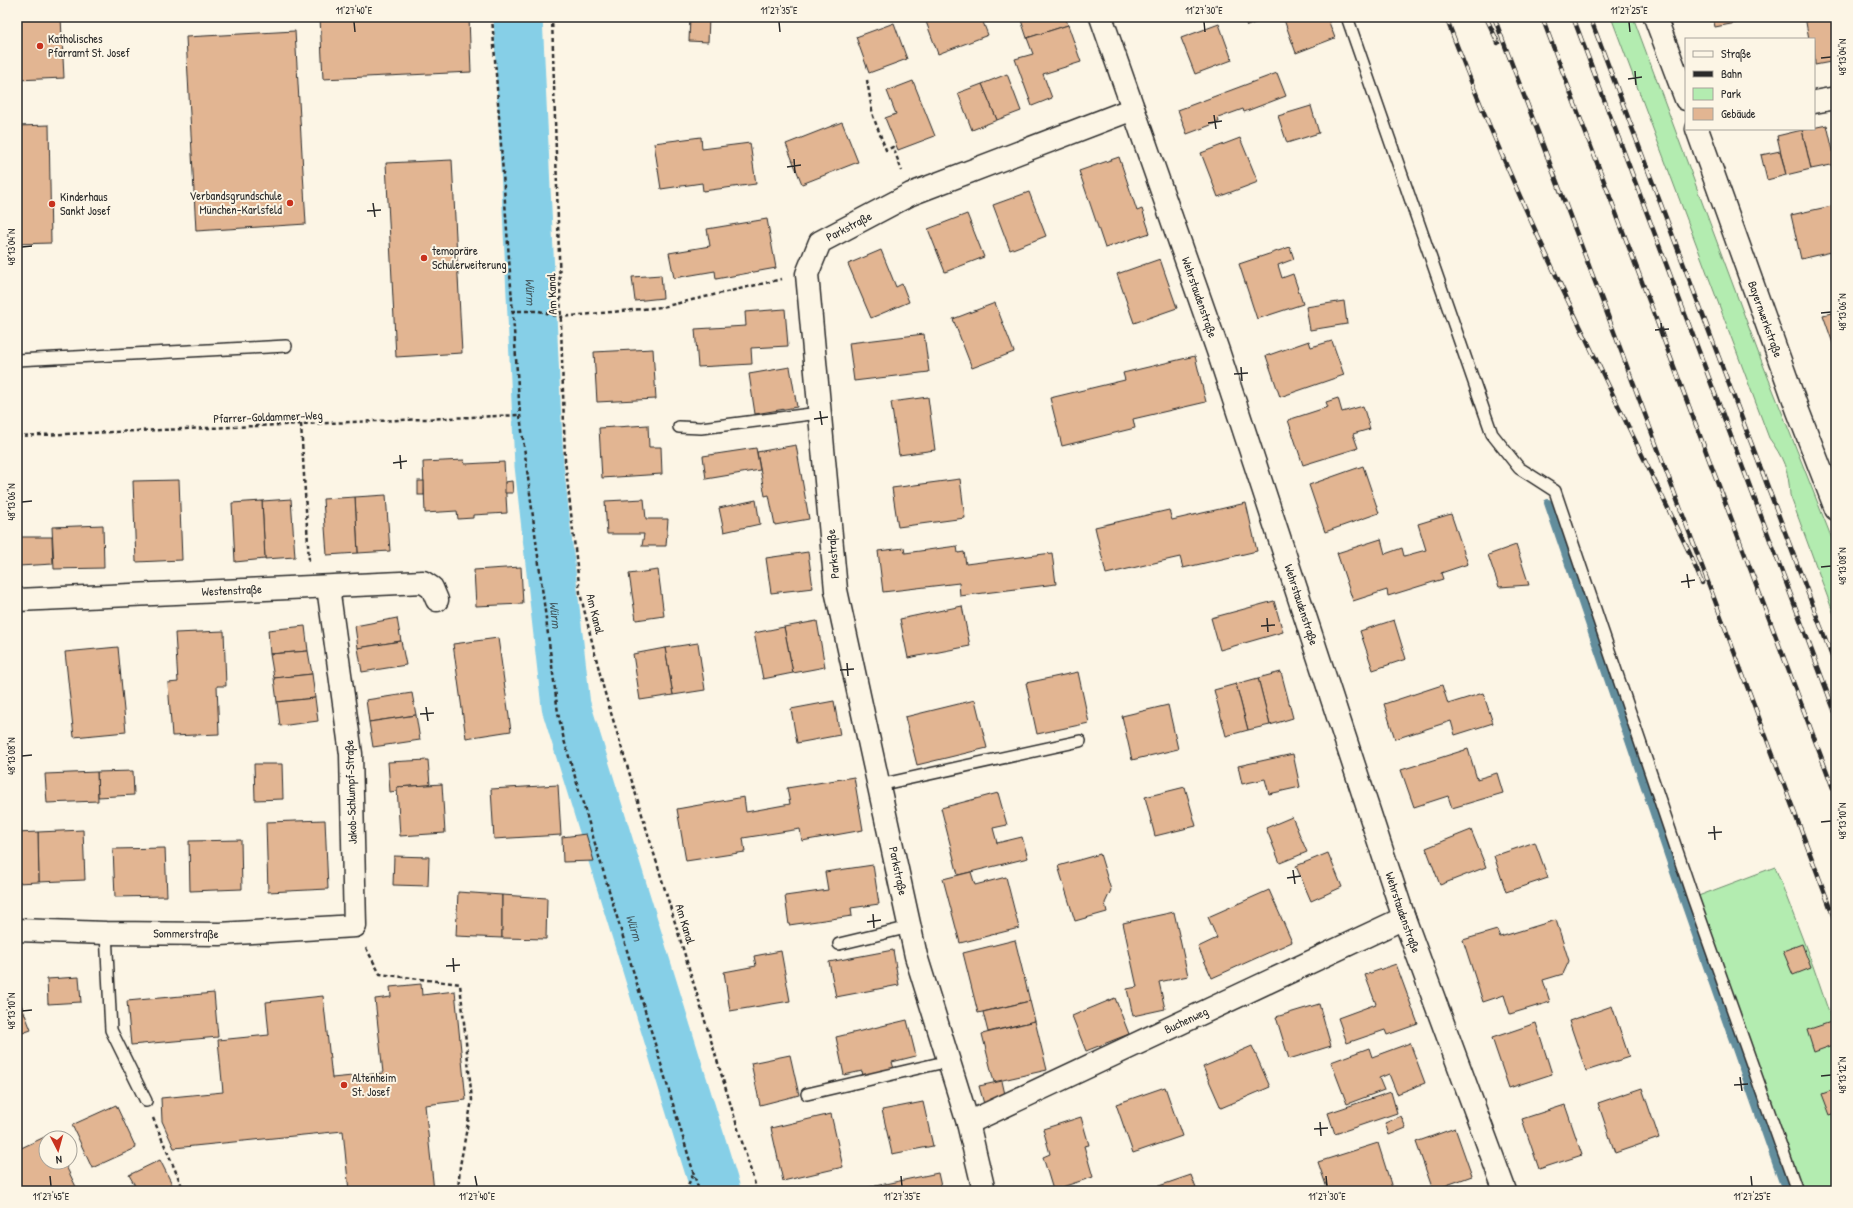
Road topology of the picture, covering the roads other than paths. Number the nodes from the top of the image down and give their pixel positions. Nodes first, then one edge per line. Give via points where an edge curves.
1 (1101, 17) edge
2 (1347, 17) edge
3 (1655, 17) edge
4 (1685, 96) edge
5 (1836, 98) edge
6 (1815, 102) edge
7 (1133, 109) junction
8 (1699, 130) edge
9 (286, 346) dead end
10 (17, 360) edge
11 (819, 413) junction
12 (679, 427) dead end
13 (1830, 481) edge
14 (1836, 509) edge
15 (319, 587) junction
16 (17, 600) edge
17 (437, 600) dead end
18 (1080, 741) dead end
19 (879, 785) junction
20 (1404, 918) junction
21 (355, 926) joint
22 (910, 927) junction
23 (17, 930) edge
24 (106, 933) junction
25 (839, 944) dead end
26 (949, 1061) junction
27 (808, 1094) dead end
28 (146, 1101) road end
29 (968, 1124) junction
30 (984, 1191) edge
31 (1505, 1191) edge
32 (1797, 1191) edge

1 - 7 street, Wehrstaudenstraße
2 - 32 lane via 1492,434 1519,468 1555,491 1696,905
3 - 4 street
5 - 6 street
7 - 11 street, Parkstraße via 911,194 820,242 807,274
7 - 20 street, Wehrstaudenstraße via 1218,351
8 - 13 street, Bayernwerkstraße via 1798,411
9 - 10 lane
11 - 12 lane via 701,428
11 - 19 street, Parkstraße via 836,590
13 - 14 street, Bayernwerkstraße
15 - 16 street, Westenstraße
15 - 17 street, Westenstraße via 423,582 432,588
15 - 21 street, Jakob-Schlumpf-Straße via 351,754
18 - 19 lane
19 - 22 street, Parkstraße
20 - 29 street, Buchenweg
20 - 31 street, Wehrstaudenstraße
21 - 24 street, Sommerstraße via 220,934
22 - 25 lane
22 - 26 street, Parkstraße via 916,956
23 - 24 street, Sommerstraße
24 - 28 lane via 111,1030
26 - 27 lane
26 - 29 street, Parkstraße
29 - 30 street, Parkstraße

